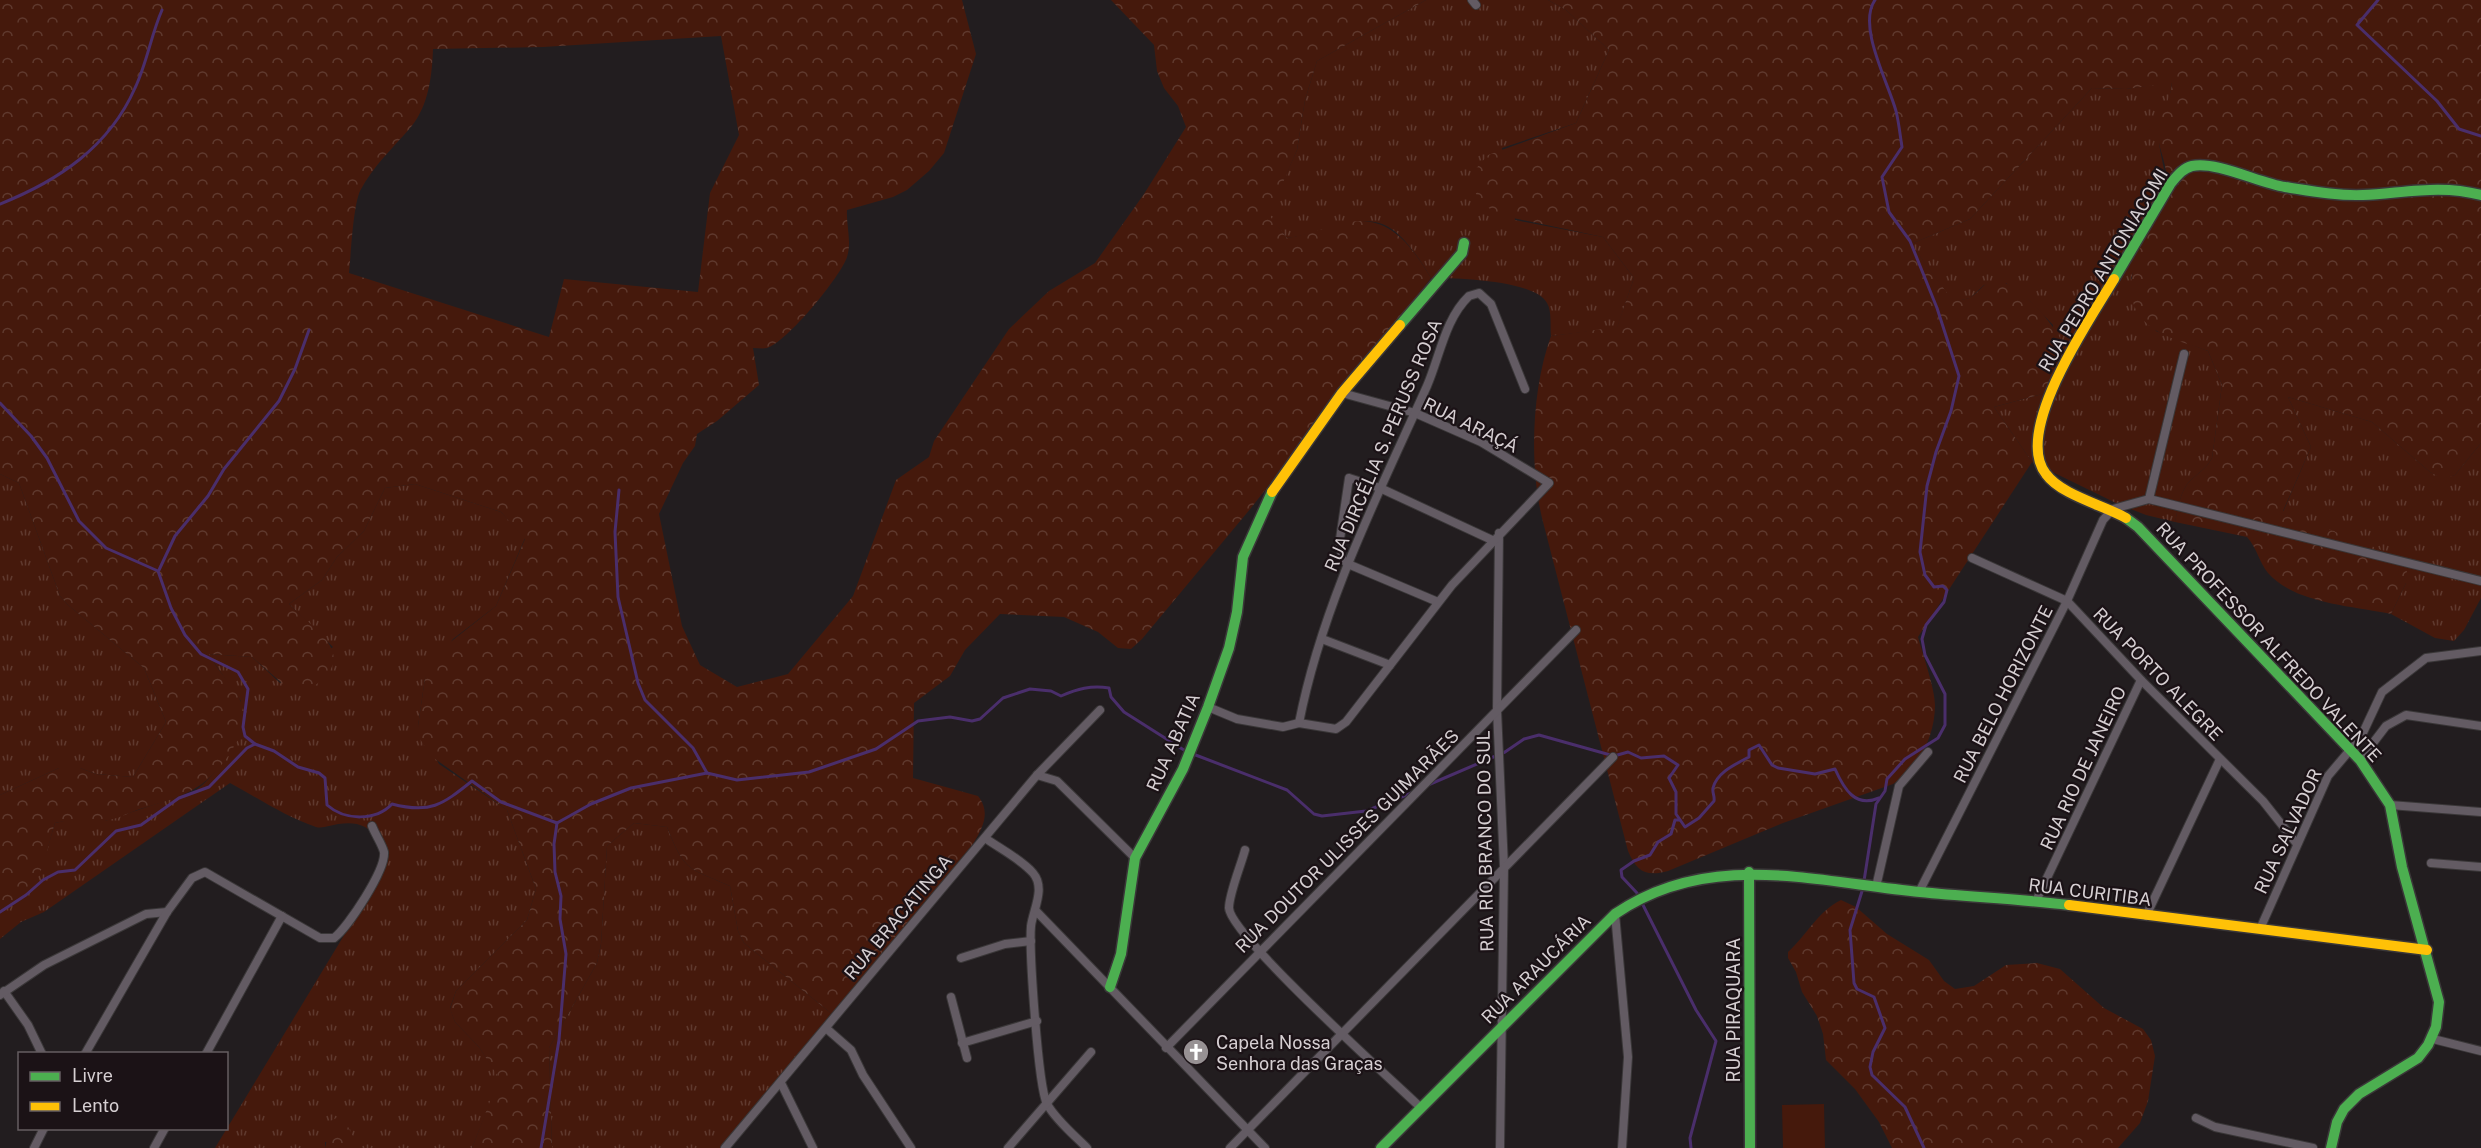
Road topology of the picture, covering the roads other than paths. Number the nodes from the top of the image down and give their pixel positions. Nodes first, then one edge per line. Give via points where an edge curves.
1 (2481, 195) edge
2 (1464, 243) dead end
3 (2184, 354) dead end
4 (1525, 389) dead end
5 (1342, 393) junction
6 (1415, 413) junction
7 (1380, 488) junction
8 (2149, 499) junction
9 (2113, 509) junction
10 (1499, 532) junction
11 (1492, 540) junction
12 (1972, 558) dead end
13 (1348, 564) junction
14 (2481, 581) edge
15 (2067, 601) junction
16 (1438, 602) junction
17 (1576, 630) dead end
18 (1322, 639) junction
19 (2481, 651) edge
20 (1390, 665) junction
21 (2142, 680) junction
22 (1208, 707) junction
23 (1100, 710) dead end
24 (1497, 710) junction
25 (1299, 723) junction
26 (2481, 726) edge
27 (2349, 750) junction
28 (1928, 752) dead end
29 (1613, 757) dead end
30 (2220, 759) junction
31 (2360, 760) junction
32 (1037, 775) junction
33 (2390, 805) junction
34 (2481, 812) edge
35 (372, 826) dead end
36 (985, 838) junction
37 (2297, 844) junction
38 (1245, 850) dead end
39 (1135, 858) junction
40 (2431, 863) dead end
41 (1504, 867) junction
42 (2481, 867) edge
43 (1749, 872) junction
44 (1876, 887) junction
45 (1918, 892) junction
46 (2036, 901) junction
47 (167, 912) junction
48 (1037, 912) junction
49 (1615, 914) junction
50 (282, 916) junction
51 (2146, 916) junction
52 (2260, 929) junction
53 (1031, 941) junction
54 (2427, 950) junction
55 (1258, 953) junction
56 (961, 958) dead end
57 (1110, 987) junction
58 (2, 993) edge
59 (951, 997) dead end
60 (1037, 1021) junction
61 (1502, 1025) junction
62 (827, 1029) junction
63 (1341, 1031) junction
64 (2433, 1039) junction
65 (962, 1043) junction
66 (1166, 1048) junction
67 (2481, 1051) edge
68 (42, 1052) edge
69 (86, 1052) edge
70 (207, 1052) edge
71 (1091, 1052) dead end
72 (967, 1058) dead end
73 (781, 1083) junction
74 (1047, 1103) junction
75 (1421, 1108) junction
76 (2196, 1118) dead end
77 (43, 1130) edge
78 (164, 1130) edge
79 (1247, 1131) junction
80 (34, 1148) edge
81 (154, 1148) edge
82 (725, 1148) edge
83 (813, 1148) edge
84 (911, 1148) edge
85 (1008, 1148) edge
86 (1087, 1148) edge
87 (1230, 1148) edge
88 (1265, 1148) edge
89 (1381, 1148) edge
90 (1500, 1148) edge
91 (1622, 1148) edge
92 (1750, 1148) edge
93 (2313, 1148) edge
94 (2331, 1148) edge

1 - 9 street, RUA PEDRO ANTONIACOMI via 2459,188 2350,195 2273,186 2193,166 2181,171 2170,183 2071,349 2047,401 2038,446 2038,462 2044,473 2055,484
2 - 5 street via 1462,253
3 - 8 street
4 - 6 street, RUA DIRCÉLIA S. PERUSS ROSA via 1491,304 1479,294 1469,296 1454,315
5 - 6 street, RUA ARAÇÁ
5 - 22 street, RUA ABATIA via 1276,484 1263,509 1243,557 1231,639
6 - 7 street, RUA DIRCÉLIA S. PERUSS ROSA
6 - 10 street, RUA ARAÇÁ via 1481,442 1549,483
7 - 11 street
7 - 13 street, RUA DIRCÉLIA S. PERUSS ROSA
7 - 13 street via 1351,477 1348,481 1340,539 1342,559
8 - 9 street
8 - 14 street
9 - 15 street, RUA BELO HORIZONTE via 2097,532
9 - 27 street, RUA PROFESSOR ALFREDO VALENTE via 2138,527
10 - 11 street
10 - 24 street, RUA RIO BRANCO DO SUL
11 - 16 street
12 - 15 street, RUA PORTO ALEGRE
13 - 16 street
13 - 18 street, RUA DIRCÉLIA S. PERUSS ROSA
15 - 21 street, RUA PORTO ALEGRE
15 - 45 street, RUA BELO HORIZONTE
16 - 20 street
17 - 24 street, RUA DOUTOR ULISSES GUIMARÃES
18 - 20 street
18 - 25 street, RUA DIRCÉLIA S. PERUSS ROSA via 1306,683
19 - 27 street, RUA SALVADOR via 2419,661 2382,692 2361,737
20 - 25 street via 1346,722 1336,729
21 - 30 street, RUA PORTO ALEGRE
21 - 46 street, RUA RIO DE JANEIRO
22 - 25 street via 1237,719 1283,727
22 - 39 street, RUA ABATIA via 1183,769
23 - 32 street, RUA BRACATINGA
24 - 41 street, RUA RIO BRANCO DO SUL
24 - 55 street, RUA DOUTOR ULISSES GUIMARÃES
26 - 31 street via 2406,715 2386,726
27 - 31 street, RUA PROFESSOR ALFREDO VALENTE
27 - 37 street, RUA SALVADOR via 2328,777
28 - 44 street via 1899,786
29 - 41 street
30 - 37 street, RUA PORTO ALEGRE via 2263,801
30 - 51 street
31 - 33 street, RUA PROFESSOR ALFREDO VALENTE
32 - 36 street, RUA BRACATINGA
32 - 39 street via 1057,781
33 - 34 street
33 - 54 street, RUA PROFESSOR ALFREDO VALENTE via 2409,896
35 - 50 street via 384,852 382,866 344,930 334,938 320,938
36 - 48 street via 1034,874
36 - 62 street, RUA BRACATINGA
37 - 52 street, RUA SALVADOR
38 - 55 street via 1229,908 1233,920
39 - 57 street, RUA ABATIA via 1121,954
40 - 42 street
41 - 61 street, RUA RIO BRANCO DO SUL
41 - 63 street
43 - 44 street, RUA CURITIBA
43 - 49 street, RUA ARAUCÁRIA via 1676,885 1632,900
43 - 92 street, RUA PIRAQUARA
44 - 45 street, RUA CURITIBA
45 - 46 street, RUA CURITIBA
46 - 51 street, RUA CURITIBA
47 - 50 street via 192,878 205,872
47 - 58 street via 146,914 44,964
47 - 69 street
48 - 53 street via 1031,923
48 - 57 street
49 - 61 street, RUA ARAUCÁRIA
49 - 91 street via 1628,1058
50 - 70 street
51 - 52 street, RUA CURITIBA
52 - 54 street, RUA CURITIBA
53 - 56 street via 1005,944
53 - 60 street
54 - 64 street, RUA PROFESSOR ALFREDO VALENTE via 2439,1002
55 - 63 street
55 - 66 street, RUA DOUTOR ULISSES GUIMARÃES
57 - 66 street
58 - 68 street via 28,1025
59 - 65 street
60 - 65 street
60 - 74 street
61 - 75 street, RUA ARAUCÁRIA
61 - 90 street, RUA RIO BRANCO DO SUL
62 - 73 street, RUA BRACATINGA
62 - 84 street via 851,1050
63 - 75 street
63 - 79 street
64 - 67 street
64 - 94 street via 2420,1056 2342,1110
65 - 72 street
66 - 79 street
71 - 74 street
73 - 82 street, RUA BRACATINGA
73 - 83 street
74 - 85 street
74 - 86 street
75 - 89 street, RUA ARAUCÁRIA
76 - 93 street via 2215,1127
77 - 80 street
78 - 81 street
79 - 87 street
79 - 88 street

